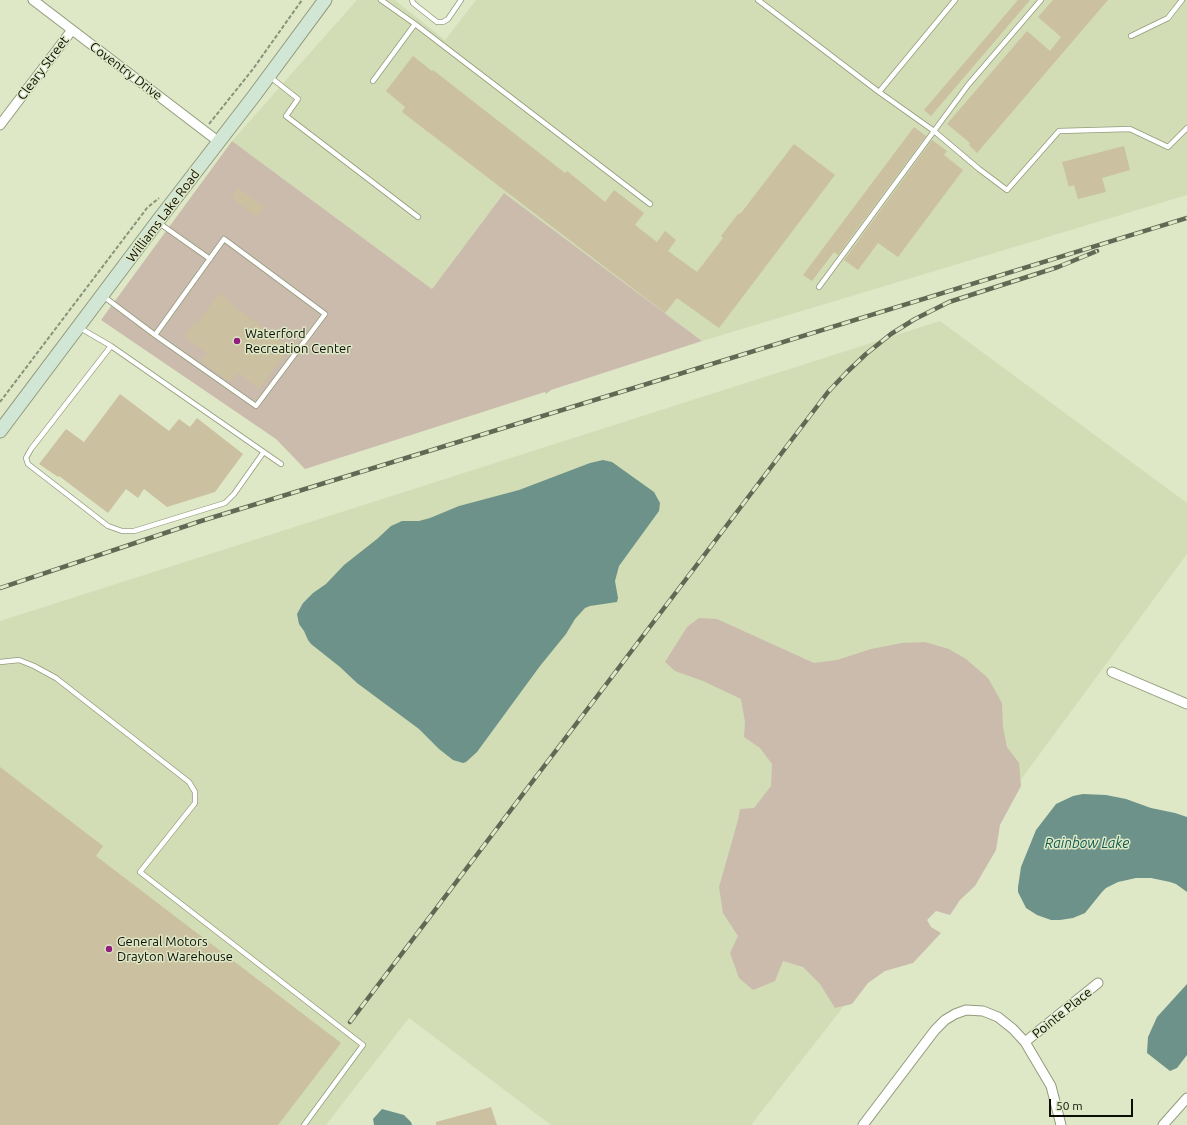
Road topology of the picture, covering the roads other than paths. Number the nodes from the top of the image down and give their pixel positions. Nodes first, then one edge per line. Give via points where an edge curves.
1 (33, 0) edge
2 (382, 0) edge
3 (412, 0) edge
4 (461, 0) edge
5 (758, 0) edge
6 (955, 0) edge
7 (1041, 0) edge
8 (1182, 0) edge
9 (320, 2) edge
10 (415, 24) junction
11 (72, 30) junction
12 (1131, 36) dead end
13 (269, 76) junction
14 (373, 81) dead end
15 (878, 92) junction
16 (0, 125) edge
17 (1187, 128) edge
18 (934, 131) junction
19 (219, 142) junction
20 (650, 204) dead end
21 (418, 218) dead end
22 (157, 222) junction
23 (210, 259) junction
24 (819, 287) dead end
25 (102, 296) junction
26 (78, 328) junction
27 (155, 334) junction
28 (111, 346) junction
29 (0, 431) edge
30 (263, 453) junction
31 (281, 464) dead end
32 (0, 662) edge
33 (1112, 672) dead end
34 (1187, 704) edge
35 (1098, 983) dead end
36 (1025, 1042) junction
37 (1187, 1098) edge
38 (304, 1125) edge
39 (863, 1125) edge
40 (1061, 1125) edge
41 (1163, 1125) edge

1 - 11 street, Coventry Drive
2 - 10 lane
3 - 4 lane via 437,22 443,22
5 - 15 lane
6 - 15 lane
7 - 18 lane via 968,85
8 - 12 lane via 1168,18
9 - 13 main road, Williams Lake Road
10 - 14 lane
10 - 20 lane
11 - 16 street, Cleary Street
11 - 19 street, Coventry Drive
13 - 19 main road, Williams Lake Road
13 - 21 lane via 298,99 286,116
15 - 18 lane
17 - 18 lane via 1168,147 1130,129 1059,131 1007,190
18 - 24 lane
19 - 22 main road, Williams Lake Road
22 - 23 lane
22 - 25 main road, Williams Lake Road
23 - 27 lane
23 - 27 lane via 224,239 325,314 256,406
25 - 26 main road, Williams Lake Road
25 - 27 lane
26 - 28 lane
26 - 29 main road, Williams Lake Road
28 - 30 lane
28 - 30 lane via 26,458 28,464 108,526 122,531 134,531 225,503
30 - 31 lane
32 - 38 lane via 19,660 56,678 189,782 195,792 195,803 140,872 364,1045
33 - 34 street
35 - 36 street, Pointe Place
36 - 39 street via 998,1017 983,1011 966,1010 955,1014 935,1030
36 - 40 street via 1051,1086
37 - 41 street

